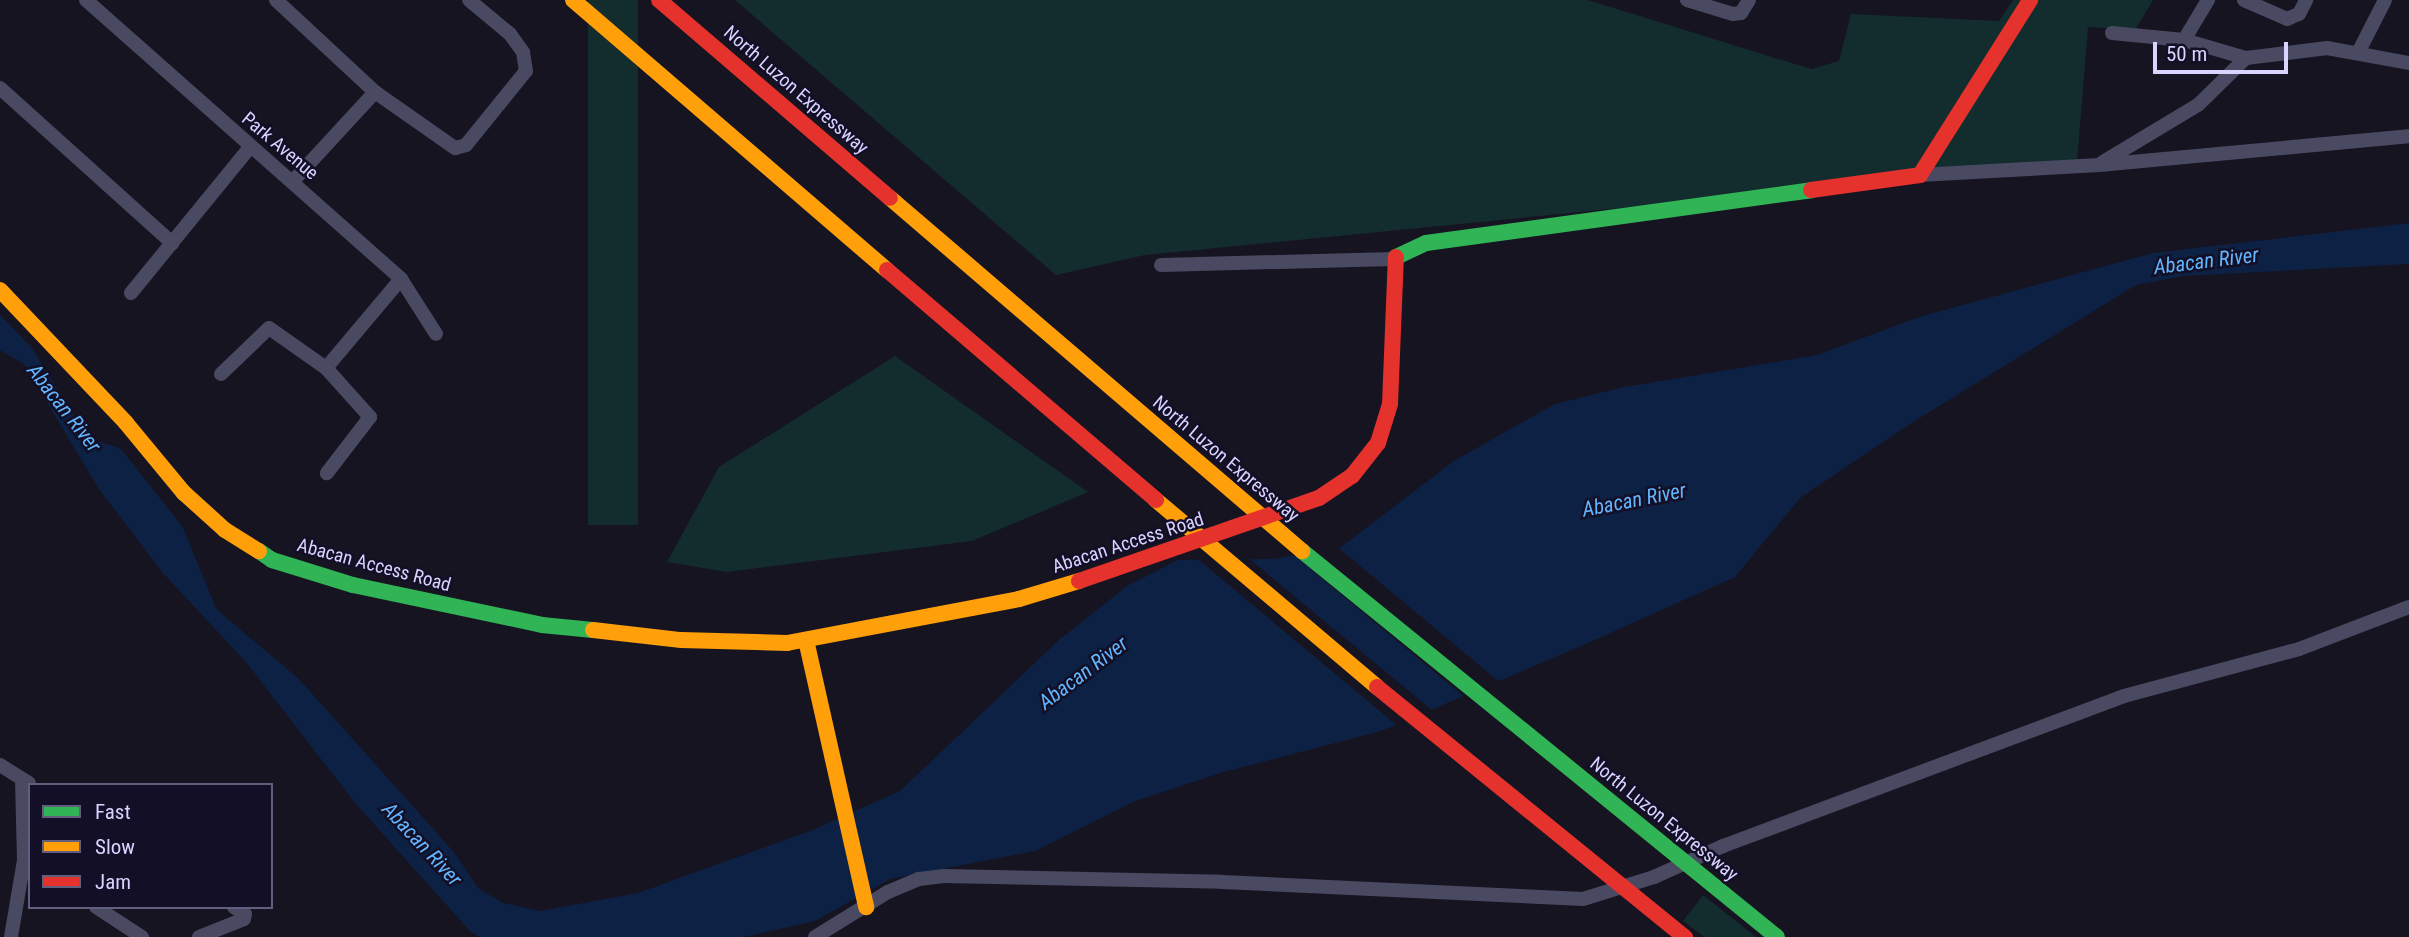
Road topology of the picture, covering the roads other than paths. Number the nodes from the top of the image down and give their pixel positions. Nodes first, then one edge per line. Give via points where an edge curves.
1 (86, 0) edge
2 (276, 0) edge
3 (469, 0) edge
4 (573, 0) edge
5 (659, 0) edge
6 (1687, 0) edge
7 (1749, 0) edge
8 (2030, 0) edge
9 (2208, 0) edge
10 (2244, 0) edge
11 (2306, 0) edge
12 (2385, 0) edge
13 (2112, 33) dead end
14 (2184, 40) junction
15 (2359, 51) junction
16 (2246, 58) junction
17 (2409, 63) edge
18 (0, 88) edge
19 (375, 92) junction
20 (2409, 136) edge
21 (250, 147) junction
22 (2099, 165) junction
23 (1920, 175) junction
24 (292, 181) junction
25 (172, 243) junction
26 (1394, 259) junction
27 (1161, 265) dead end
28 (401, 278) junction
29 (0, 290) edge
30 (131, 293) dead end
31 (436, 334) dead end
32 (326, 368) junction
33 (221, 374) dead end
34 (327, 473) dead end
35 (2409, 607) edge
36 (806, 640) junction
37 (0, 765) edge
38 (27, 782) edge
39 (27, 862) edge
40 (865, 903) junction
41 (99, 909) edge
42 (237, 909) edge
43 (1682, 934) edge
44 (10, 935) edge
45 (142, 937) edge
46 (199, 937) edge
47 (815, 937) edge
48 (1777, 937) edge

1 - 21 street, Park Avenue
2 - 19 street
3 - 19 street via 510,34 523,52 526,71 466,145 445,145
4 - 43 main road via 1320,641
5 - 48 main road, North Luzon Expressway via 1357,598
6 - 7 street via 1733,14 1741,13
8 - 23 main road
9 - 14 street
10 - 11 street via 2287,19 2299,14
12 - 15 street
13 - 14 street
14 - 16 street
15 - 16 street via 2292,49
15 - 17 street
16 - 22 street via 2198,106
18 - 25 street
19 - 24 street
20 - 22 street
21 - 24 street, Park Avenue
21 - 25 street
22 - 23 street
23 - 26 main road via 1412,245
24 - 28 street, Park Avenue
25 - 30 street
26 - 27 street
26 - 36 main road, Abacan Access Road via 1390,404 1378,443 1352,476 1320,498 1164,555 1019,599
28 - 31 street, Park Avenue
28 - 32 street
29 - 36 main road, Abacan Access Road via 126,423 184,493 225,530 272,560 353,585 542,625 681,640
32 - 33 street via 269,328
32 - 34 street via 370,416
35 - 40 street via 2299,649 2124,696 1723,846 1654,877 1583,899 1222,882 944,876 919,879
36 - 40 main road
37 - 38 street
38 - 39 street
39 - 44 street
40 - 47 street
41 - 45 street
42 - 46 street via 246,916

